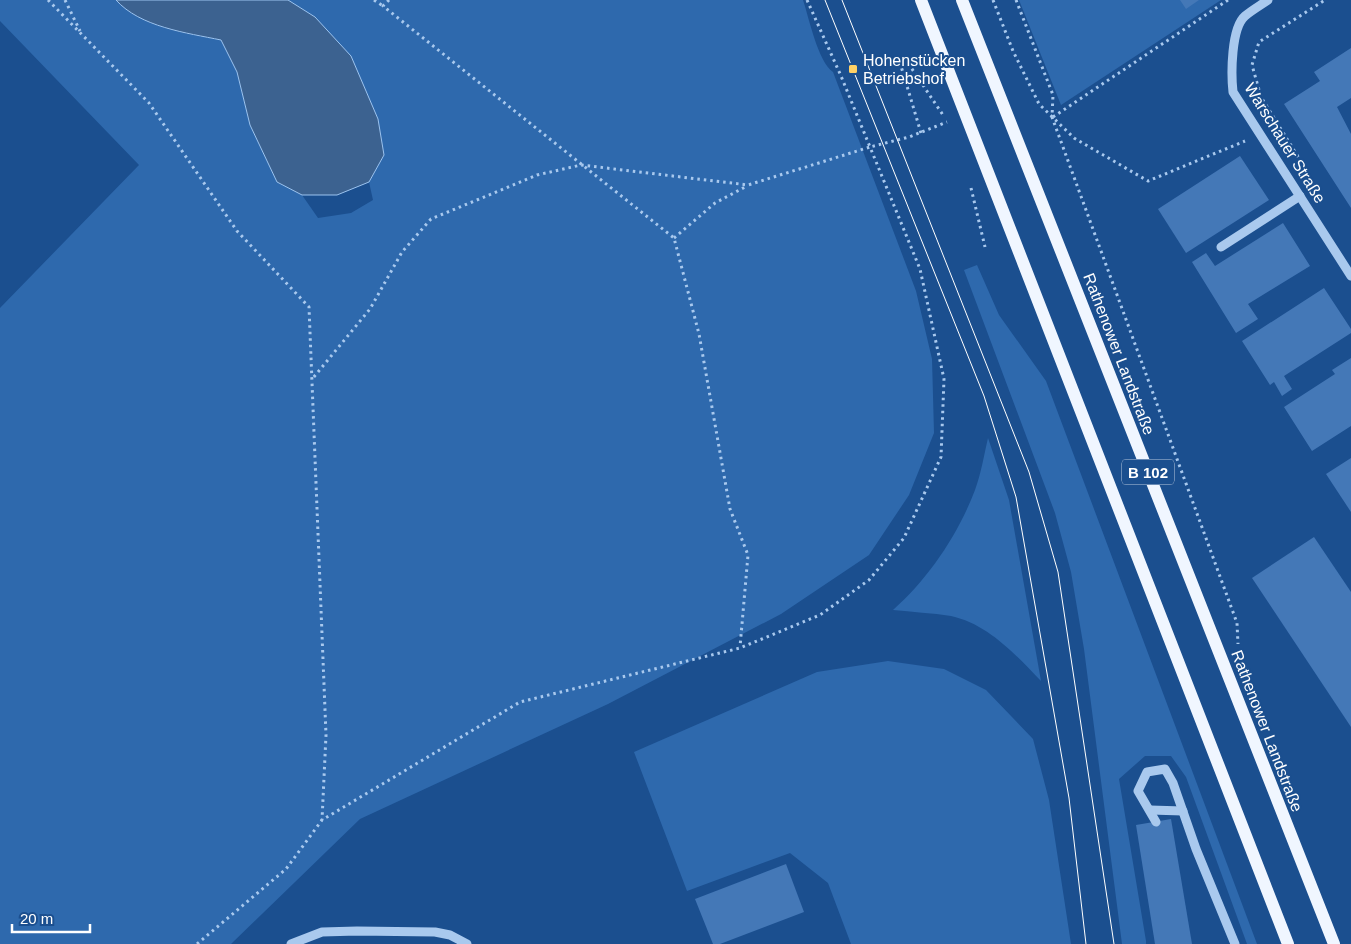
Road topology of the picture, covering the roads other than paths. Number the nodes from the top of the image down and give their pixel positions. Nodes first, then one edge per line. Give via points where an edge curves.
1 (921, 0) edge
2 (962, 0) edge
3 (1268, 0) edge
4 (1300, 196) junction
5 (1221, 247) dead end
6 (1351, 276) edge
7 (1150, 810) junction
8 (1182, 811) junction
9 (1156, 822) dead end
10 (291, 944) edge
11 (467, 944) edge
12 (1235, 944) edge
13 (1288, 944) edge
14 (1334, 944) edge

1 - 13 main road, B 102
2 - 14 main road, Rathenower Landstraße / B 102
3 - 4 street, Warschauer Straße via 1244,17 1236,38 1230,70 1233,92
4 - 5 street
4 - 6 street, Warschauer Straße
7 - 8 street
7 - 8 street via 1138,790 1147,772 1165,769
7 - 9 street
8 - 12 street
10 - 11 street via 322,932 366,931 435,932

